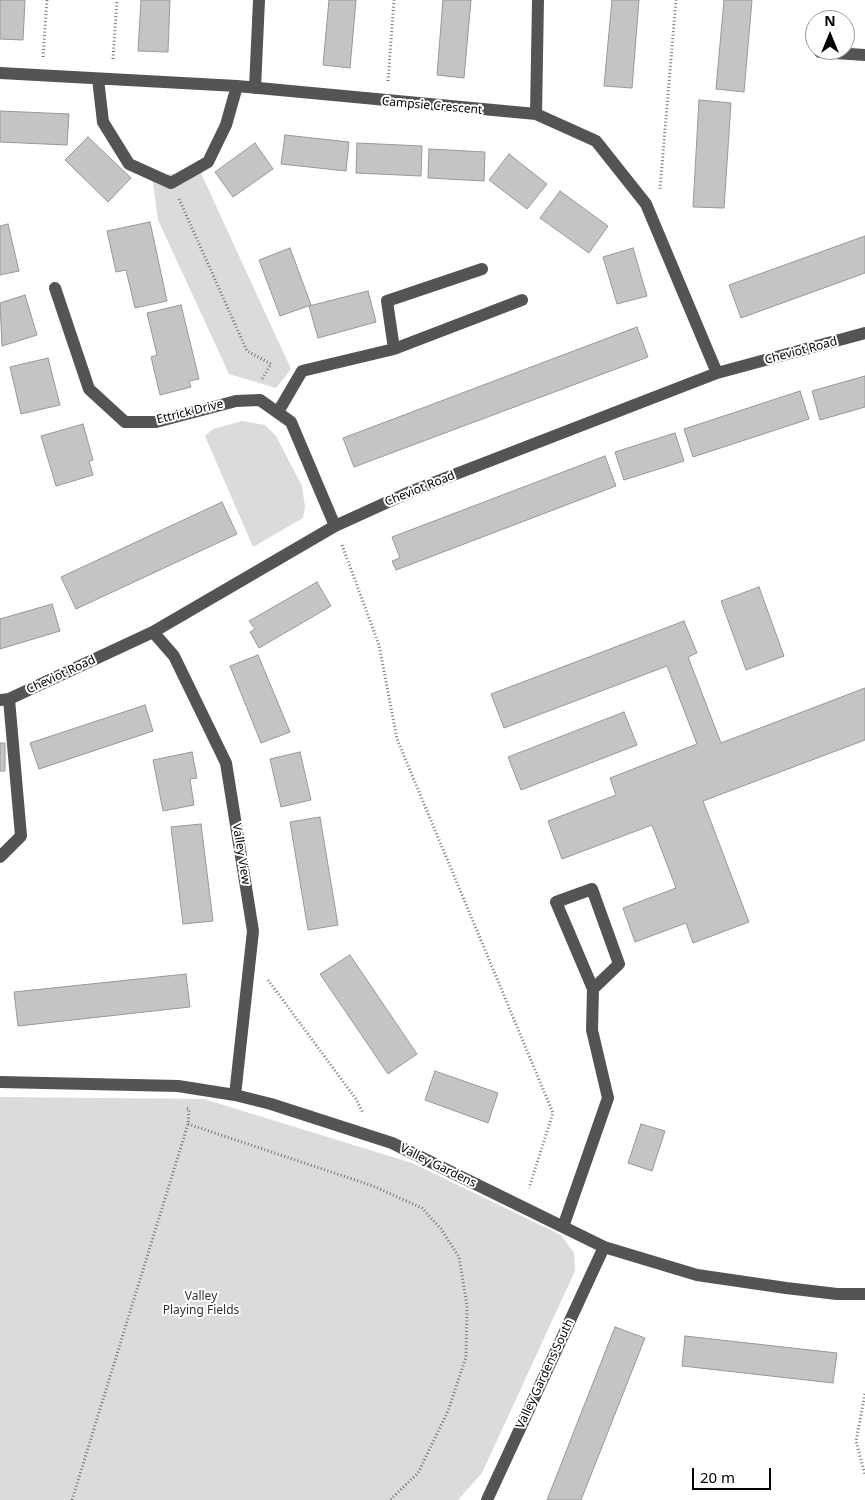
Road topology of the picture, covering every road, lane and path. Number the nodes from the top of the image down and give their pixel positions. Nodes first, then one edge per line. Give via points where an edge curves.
1 (47, 0) edge
2 (117, 0) edge
3 (259, 0) edge
4 (394, 0) edge
5 (538, 0) edge
6 (676, 0) edge
7 (0, 73) edge
8 (41, 75) junction
9 (98, 78) junction
10 (111, 79) junction
11 (237, 86) junction
12 (254, 88) junction
13 (386, 102) junction
14 (536, 114) junction
15 (172, 183) junction
16 (660, 192) dead end
17 (482, 269) dead end
18 (55, 288) dead end
19 (522, 300) dead end
20 (865, 333) edge
21 (394, 349) junction
22 (717, 373) junction
23 (260, 400) junction
24 (278, 412) junction
25 (335, 526) junction
26 (153, 632) junction
27 (4, 700) edge
28 (0, 857) edge
29 (250, 956) junction
30 (593, 989) junction
31 (0, 1082) edge
32 (178, 1086) junction
33 (235, 1095) junction
34 (188, 1124) junction
35 (374, 1136) junction
36 (523, 1208) junction
37 (563, 1227) junction
38 (604, 1247) junction
39 (865, 1294) edge
40 (865, 1394) edge
41 (865, 1475) edge
42 (72, 1500) edge
43 (390, 1500) edge
44 (487, 1500) edge

1 - 8 path
2 - 10 path
3 - 12 street
4 - 13 path
5 - 14 street
6 - 16 path
7 - 8 street, Campsie Crescent
8 - 9 street, Campsie Crescent
9 - 10 street, Campsie Crescent
9 - 15 street via 103,122 130,164
10 - 11 street, Campsie Crescent
11 - 12 street, Campsie Crescent
11 - 15 street via 226,125 208,162
12 - 13 street, Campsie Crescent
13 - 14 street, Campsie Crescent
14 - 22 street, Campsie Crescent via 596,141 646,204
15 - 23 path via 247,351 271,364 260,384
17 - 21 street via 387,301
18 - 23 street, Ettrick Drive via 89,389 124,422 156,422 236,400
19 - 21 street
20 - 22 street, Cheviot Road
21 - 24 street via 302,371
22 - 25 street, Cheviot Road via 412,491
23 - 24 street
24 - 25 street via 291,422
25 - 26 street, Cheviot Road
25 - 36 path via 379,645 396,739 553,1113
26 - 27 street, Cheviot Road
26 - 29 street, Valley View via 174,656 226,763 253,931
27 - 28 street via 21,836
29 - 33 street, Valley View
29 - 35 path via 356,1099
30 - 30 street via 556,902 592,889 619,964
30 - 37 street via 592,1030 608,1098
31 - 32 street, Valley Gardens
32 - 33 street, Valley Gardens
32 - 34 path via 176,1108 189,1109
33 - 35 street, Valley Gardens
34 - 42 path
34 - 43 path via 373,1186 422,1208 442,1229 459,1258 467,1305 466,1357 448,1411 418,1473
35 - 36 street, Valley Gardens
36 - 37 street, Valley Gardens
37 - 38 street, Valley Gardens
38 - 39 street, Valley Gardens via 697,1274 786,1288
38 - 44 street, Valley Gardens South
40 - 41 path via 856,1441

